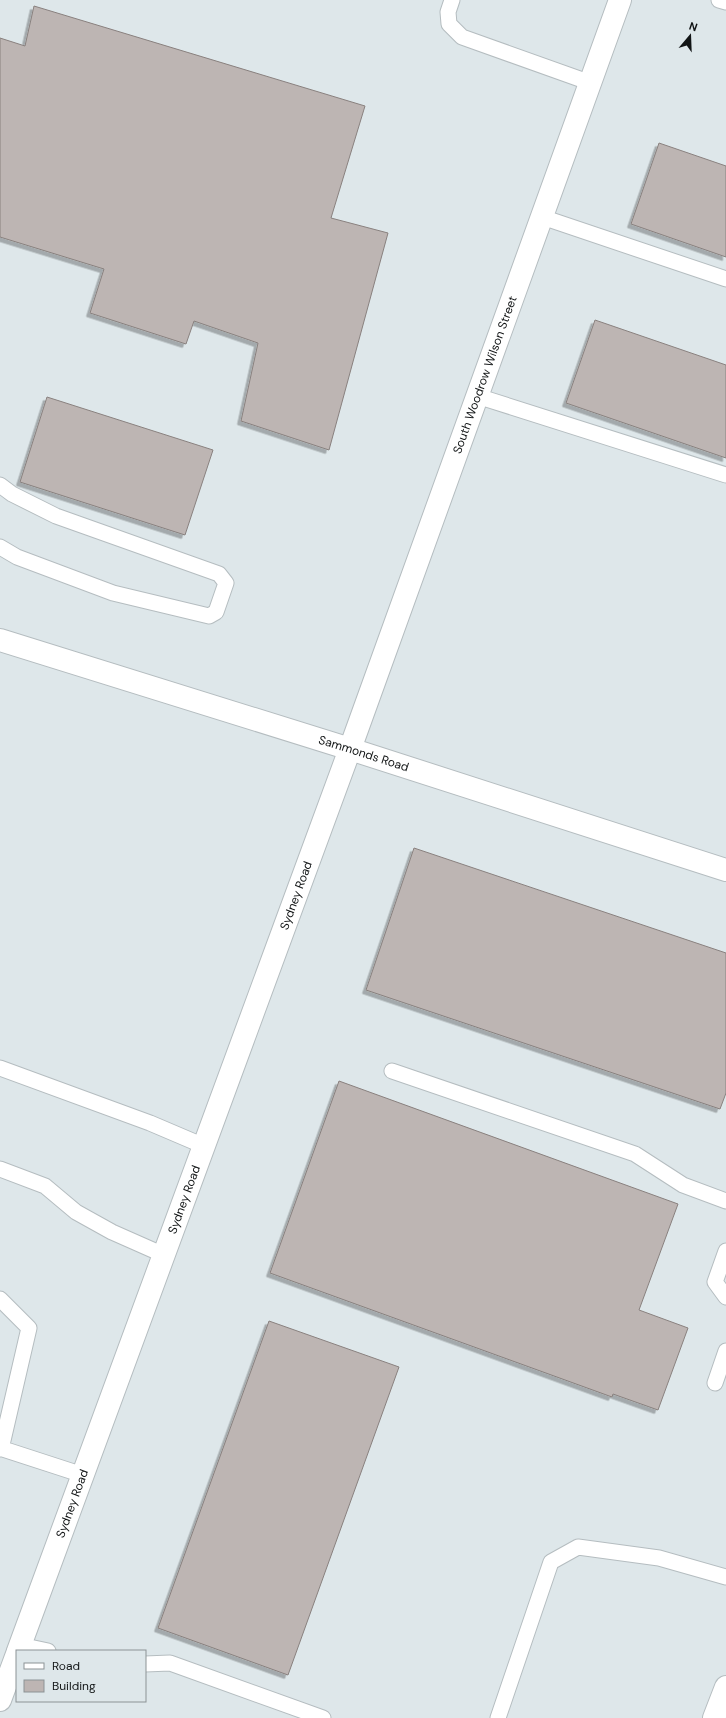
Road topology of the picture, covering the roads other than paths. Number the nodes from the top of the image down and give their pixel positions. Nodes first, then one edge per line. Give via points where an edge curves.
1 (452, 0) edge
2 (620, 0) edge
3 (719, 0) edge
4 (726, 2) edge
5 (591, 83) junction
6 (542, 217) junction
7 (726, 280) edge
8 (477, 396) junction
9 (726, 474) edge
10 (0, 485) edge
11 (0, 547) edge
12 (0, 640) edge
13 (350, 749) junction
14 (726, 870) edge
15 (0, 1068) edge
16 (392, 1071) dead end
17 (204, 1146) junction
18 (0, 1169) edge
19 (726, 1201) edge
20 (726, 1251) edge
21 (164, 1255) junction
22 (726, 1297) edge
23 (0, 1299) edge
24 (726, 1351) edge
25 (715, 1383) dead end
26 (0, 1448) edge
27 (83, 1475) junction
28 (726, 1577) edge
29 (18, 1650) edge
30 (16, 1656) edge
31 (146, 1664) edge
32 (726, 1687) edge
33 (0, 1700) edge
34 (719, 1712) edge
35 (323, 1718) edge
36 (498, 1718) edge

1 - 5 lane via 448,12 449,24 462,37
2 - 5 street, South Woodrow Wilson Street
3 - 4 lane
5 - 6 street, South Woodrow Wilson Street
6 - 7 lane
6 - 8 street, South Woodrow Wilson Street
8 - 9 lane
8 - 13 street, South Woodrow Wilson Street
10 - 11 lane via 12,494 56,516 219,574 226,583 216,612 209,616 113,593
12 - 13 street, Sammonds Road
13 - 14 street, Sammonds Road
13 - 17 street, Sydney Road
15 - 17 lane
16 - 19 lane via 635,1154 683,1185
17 - 21 street, Sydney Road
18 - 21 lane via 45,1186 76,1212 112,1232
20 - 22 lane via 715,1282
21 - 27 street, Sydney Road
23 - 26 lane via 29,1328
24 - 25 lane
26 - 27 lane
27 - 29 street, Sydney Road
28 - 36 lane via 659,1558 578,1547 551,1562
30 - 33 street, Sydney Road
31 - 35 lane via 170,1662
32 - 34 street

